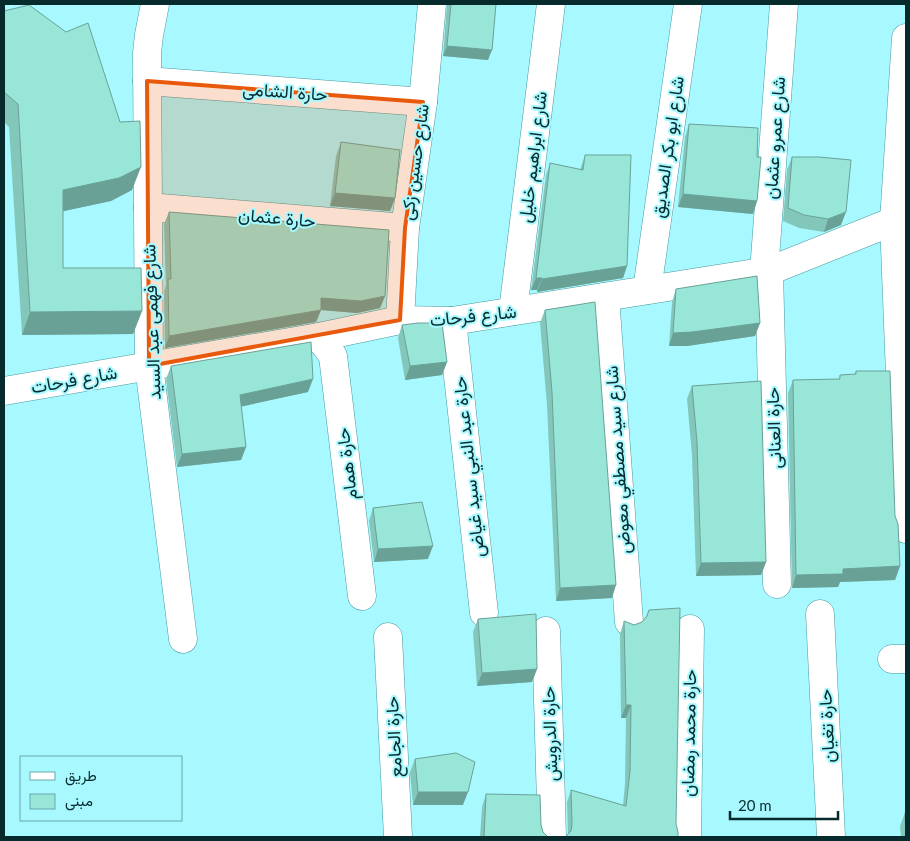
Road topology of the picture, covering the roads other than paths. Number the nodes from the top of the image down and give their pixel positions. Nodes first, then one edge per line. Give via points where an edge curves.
1 (156, 4) edge
2 (432, 4) edge
3 (551, 4) edge
4 (688, 4) edge
5 (784, 4) edge
6 (906, 38) edge
7 (147, 81) junction
8 (423, 102) junction
9 (148, 207) junction
10 (900, 220) edge
11 (405, 228) junction
12 (766, 272) junction
13 (647, 290) junction
14 (605, 297) junction
15 (513, 311) junction
16 (400, 320) junction
17 (452, 321) junction
18 (319, 336) junction
19 (149, 366) junction
20 (4, 391) edge
21 (906, 529) edge
22 (777, 584) dead end
23 (362, 596) dead end
24 (484, 613) dead end
25 (820, 614) dead end
26 (628, 622) edge
27 (690, 629) dead end
28 (546, 630) dead end
29 (388, 636) dead end
30 (183, 639) dead end
31 (398, 837) edge
32 (552, 837) edge
33 (686, 837) edge
34 (831, 837) edge

1 - 7 street, شارع فهمى عبد السيد via 149,35
2 - 8 street, شارع حسين زكى
3 - 15 street, شارع ابراهيم خليل
4 - 13 street, شارع ابو بكر الصديق
5 - 12 street, شارع عمرو عثمان
6 - 10 street
7 - 8 street, حارة الشامى
7 - 9 street, شارع فهمى عبد السيد
8 - 11 street, شارع حسين زكى
9 - 11 street, حارة عثمان
9 - 19 street, شارع فهمى عبد السيد
10 - 12 street, شارع فرحات
10 - 21 street
11 - 16 street, شارع حسين زكى
12 - 13 street, شارع فرحات
12 - 22 street, حارة العنانى
13 - 14 street, شارع فرحات
14 - 15 street, شارع فرحات
14 - 26 street, شارع سيد مصطفي معوض
15 - 17 street, شارع فرحات
16 - 17 street, شارع فرحات
16 - 18 street, شارع فرحات
17 - 24 street, حارة عبد النبي سيد غياض
18 - 19 street, شارع فرحات
18 - 23 street, حارة همام via 333,356
19 - 20 street, شارع فرحات
19 - 30 street, شارع فهمى عبد السيد
25 - 34 street, حارة تغيان
27 - 33 street, حارة محمد رمضان
28 - 32 street, حارة الدرويش
29 - 31 street, حارة الجامع

